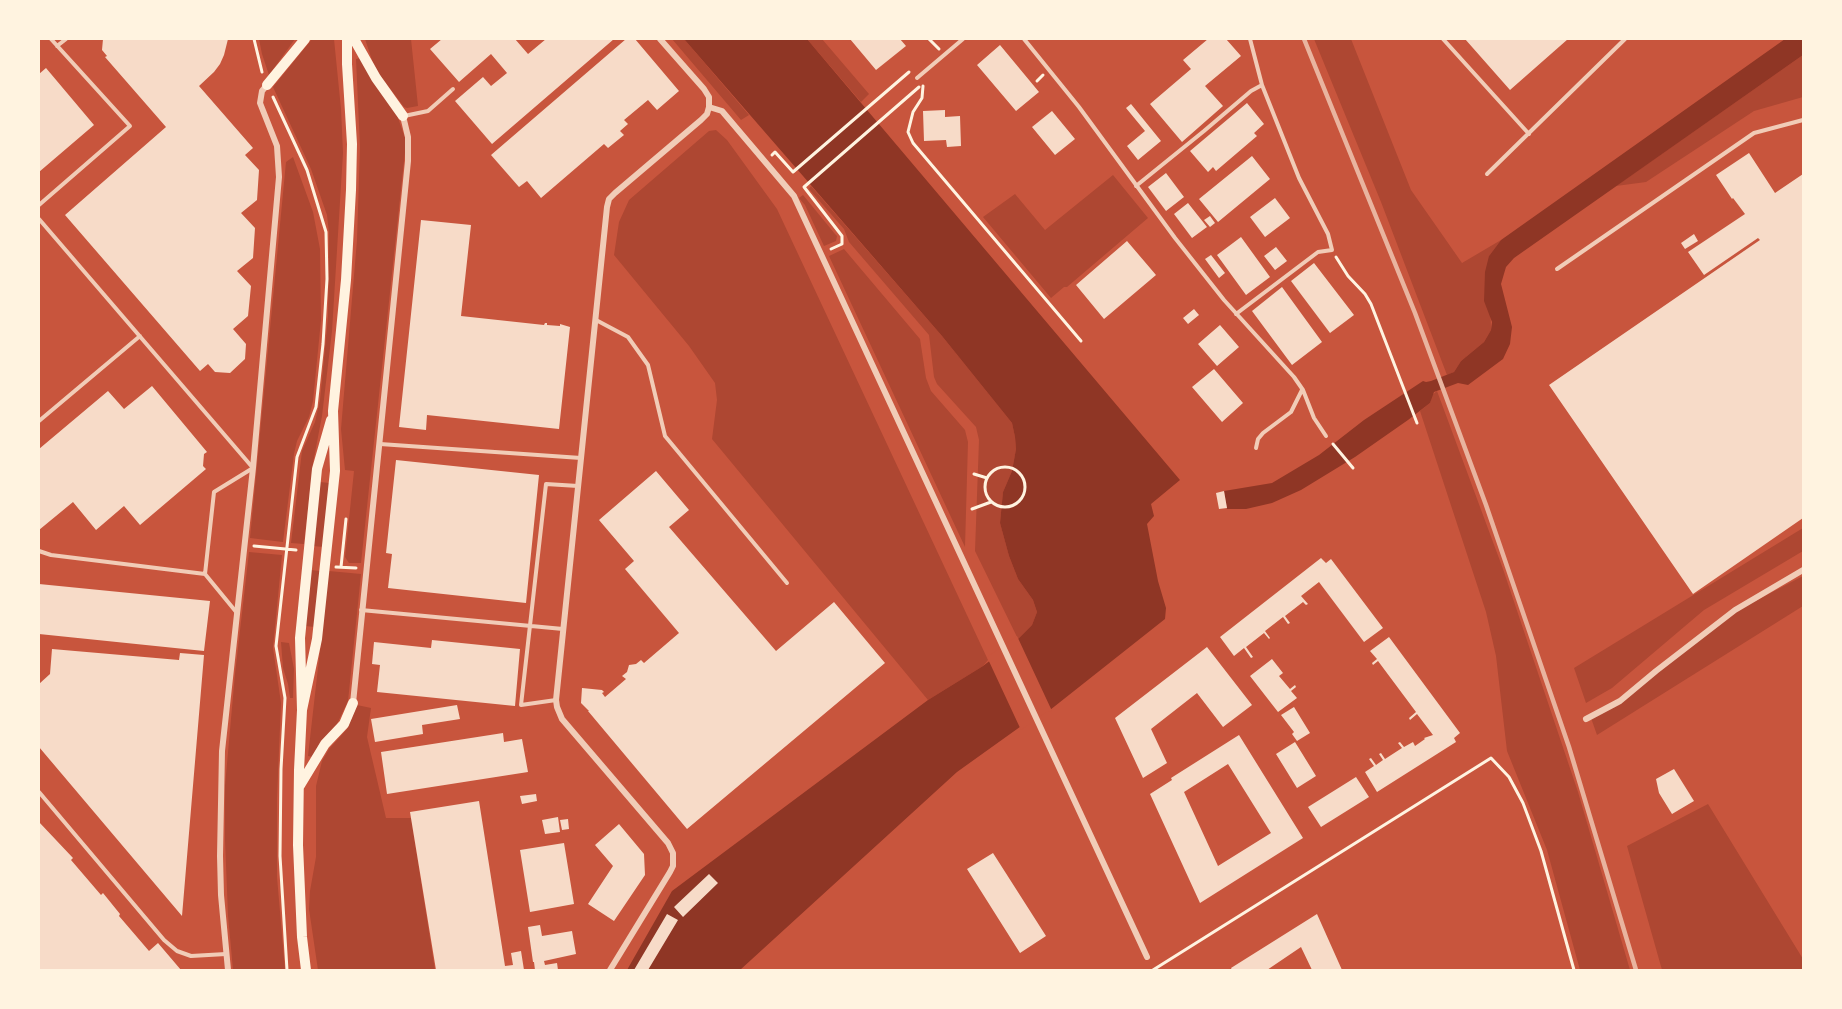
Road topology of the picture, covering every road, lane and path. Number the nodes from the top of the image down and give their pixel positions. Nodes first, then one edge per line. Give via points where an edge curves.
1 (51, 39) edge
2 (66, 39) edge
3 (254, 39) edge
4 (305, 39) edge
5 (340, 39) edge
6 (348, 39) edge
7 (354, 39) edge
8 (660, 39) edge
9 (963, 39) edge
10 (1024, 39) edge
11 (1250, 39) edge
12 (1443, 39) edge
13 (1625, 39) edge
14 (57, 46) junction
15 (347, 64) junction
16 (917, 78) joint
17 (267, 85) junction
18 (922, 85) dead end
19 (1262, 85) junction
20 (453, 89) dead end
21 (915, 91) dead end
22 (709, 106) junction
23 (403, 116) junction
24 (1803, 120) edge
25 (1528, 134) junction
26 (776, 152) dead end
27 (1487, 174) dead end
28 (1136, 186) junction
29 (39, 205) edge
30 (39, 219) edge
31 (1332, 250) junction
32 (820, 253) junction
33 (1557, 269) dead end
34 (1236, 314) junction
35 (595, 320) junction
36 (140, 336) junction
37 (1081, 341) dead end
38 (1302, 390) junction
39 (333, 411) junction
40 (39, 421) edge
41 (1417, 423) dead end
42 (1326, 436) joint
43 (380, 444) junction
44 (1256, 448) dead end
45 (581, 458) junction
46 (254, 468) junction
47 (1353, 468) dead end
48 (974, 474) dead end
49 (987, 478) junction
50 (578, 486) junction
51 (991, 502) junction
52 (972, 509) dead end
53 (346, 519) dead end
54 (39, 551) edge
55 (341, 567) dead end
56 (1803, 570) edge
57 (205, 574) junction
58 (787, 583) dead end
59 (362, 610) junction
60 (237, 613) junction
61 (529, 626) junction
62 (563, 629) junction
63 (556, 700) junction
64 (353, 703) joint
65 (302, 710) junction
66 (1586, 719) dead end
67 (299, 787) junction
68 (39, 792) edge
69 (226, 954) junction
70 (1147, 957) dead end
71 (228, 970) edge
72 (287, 970) edge
73 (306, 970) edge
74 (610, 970) edge
75 (1153, 970) edge
76 (1574, 970) edge

1 - 14 lane
2 - 14 lane
3 - 17 path
4 - 17 main road
5 - 15 main road
6 - 15 main road
7 - 23 main road
8 - 22 street via 704,89
9 - 16 lane
10 - 28 lane
11 - 19 lane
12 - 25 lane
13 - 25 lane
14 - 29 lane via 130,126
15 - 39 main road via 351,190
16 - 26 path via 910,70 793,172
17 - 46 street via 260,103 277,146 279,177
17 - 72 path via 307,170 326,232 327,279 316,407 297,457 276,646 285,698 280,856
18 - 37 path via 922,98 908,132 913,143
19 - 28 lane
19 - 31 lane
20 - 23 lane via 428,111
21 - 32 path via 804,187 843,238 842,244
22 - 32 street via 722,111 794,196
22 - 35 street via 701,120 609,199
23 - 43 street via 408,161
24 - 33 lane via 1754,133
25 - 27 lane
28 - 34 lane
30 - 36 lane
31 - 34 lane via 1318,252
31 - 41 path via 1371,304
32 - 70 street
34 - 38 lane
35 - 45 street
35 - 58 lane via 628,337 648,365 665,436
36 - 40 lane
36 - 46 lane
38 - 42 lane
38 - 44 lane via 1291,412 1263,433
39 - 65 main road via 335,471 317,639
39 - 65 main road via 317,469 300,638
42 - 47 path
43 - 45 lane
43 - 59 street
45 - 50 street
46 - 57 lane via 214,492
46 - 60 street
48 - 49 path
49 - 51 path
49 - 51 path via 997,469 1010,468 1021,475 1025,487 1016,504 1003,507
50 - 61 lane via 546,484
50 - 62 street
51 - 52 path
53 - 55 path
54 - 57 lane
56 - 66 street via 1736,610 1620,701
57 - 60 lane
59 - 61 lane
59 - 64 street
60 - 69 street via 222,751 221,894
61 - 62 lane
61 - 63 lane via 521,705
62 - 63 street
63 - 74 street via 562,719 673,853 670,872
64 - 67 main road via 344,724 325,744
65 - 67 main road
67 - 73 main road via 297,845
68 - 69 lane via 164,940 191,956
69 - 71 street
75 - 76 path via 1491,758 1509,777 1541,851

